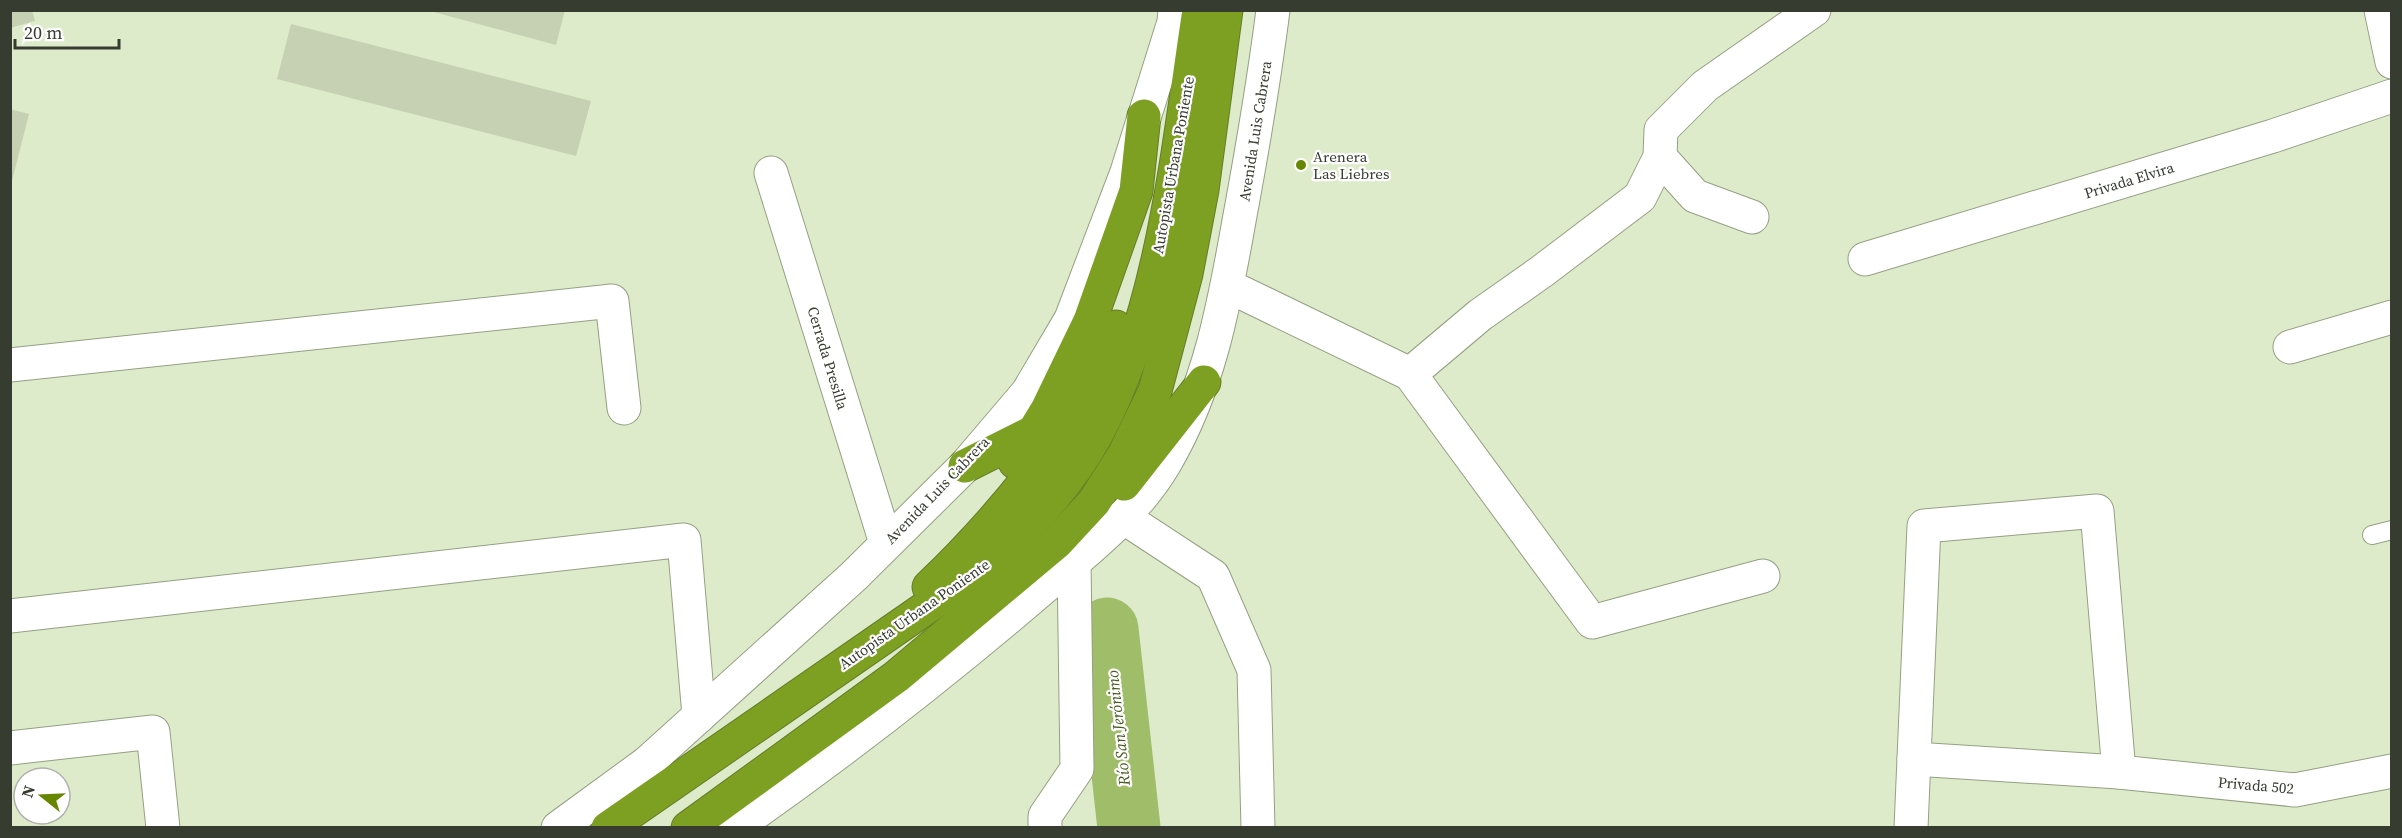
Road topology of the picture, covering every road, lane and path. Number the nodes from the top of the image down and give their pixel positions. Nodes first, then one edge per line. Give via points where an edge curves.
1 (1226, 10) edge
2 (1273, 10) edge
3 (1814, 10) edge
4 (2381, 10) edge
5 (1183, 14) edge
6 (2391, 62) edge
7 (2391, 96) edge
8 (1144, 116) junction
9 (1660, 157) junction
10 (771, 173) dead end
11 (1752, 217) dead end
12 (1865, 260) dead end
13 (1228, 286) junction
14 (2391, 317) edge
15 (2290, 347) dead end
16 (10, 365) edge
17 (1410, 374) junction
18 (1204, 382) junction
19 (624, 408) dead end
20 (1033, 432) junction
21 (965, 466) junction
22 (1123, 517) junction
23 (2391, 530) edge
24 (2373, 535) dead end
25 (886, 543) junction
26 (1066, 552) junction
27 (948, 569) junction
28 (1763, 576) dead end
29 (10, 616) edge
30 (864, 648) junction
31 (699, 716) junction
32 (10, 748) edge
33 (1914, 759) junction
34 (2391, 771) edge
35 (2119, 772) junction
36 (163, 828) edge
37 (558, 828) edge
38 (608, 828) edge
39 (688, 828) edge
40 (734, 828) edge
41 (1045, 828) edge
42 (1258, 828) edge
43 (1911, 828) edge

1 - 26 highway, Autopista Urbana Poniente via 1198,211 1155,391 1124,455
2 - 13 street, Avenida Luis Cabrera
3 - 9 street via 1705,86 1661,130
4 - 6 street
5 - 8 street, Avenida Luis Cabrera
5 - 27 highway via 1154,182 1115,332 1099,372 1021,487
5 - 30 highway, Autopista Urbana Poniente via 1173,185 1154,271 1116,395 1095,438 1066,482 1006,548 969,578
7 - 12 street, Privada Elvira via 2273,136
8 - 20 highway via 1136,191 1090,321
8 - 21 street, Avenida Luis Cabrera via 1071,319 1029,392
9 - 11 street via 1695,196
9 - 17 street via 1640,196 1480,315
10 - 25 street, Cerrada Presilla
13 - 17 street
13 - 18 street, Avenida Luis Cabrera
14 - 15 street
16 - 19 street via 612,301
17 - 28 street via 1592,622
18 - 22 street, Avenida Luis Cabrera via 1164,464
18 - 26 highway
20 - 21 highway
20 - 27 highway
21 - 25 street, Avenida Luis Cabrera
22 - 26 street, Avenida Luis Cabrera
22 - 42 street via 1214,576 1254,670
23 - 24 lane
25 - 31 street, Avenida Luis Cabrera
26 - 39 highway, Autopista Urbana Poniente
26 - 40 street, Avenida Luis Cabrera via 996,629
26 - 41 street via 1077,769 1045,816
27 - 30 highway
29 - 31 street via 684,540
30 - 38 highway, Autopista Urbana Poniente
31 - 37 street, Avenida Luis Cabrera via 647,763
32 - 36 street via 153,732
33 - 35 street, Privada 502
33 - 35 street via 1924,526 2097,512
33 - 43 street
34 - 35 street, Privada 502 via 2295,790

